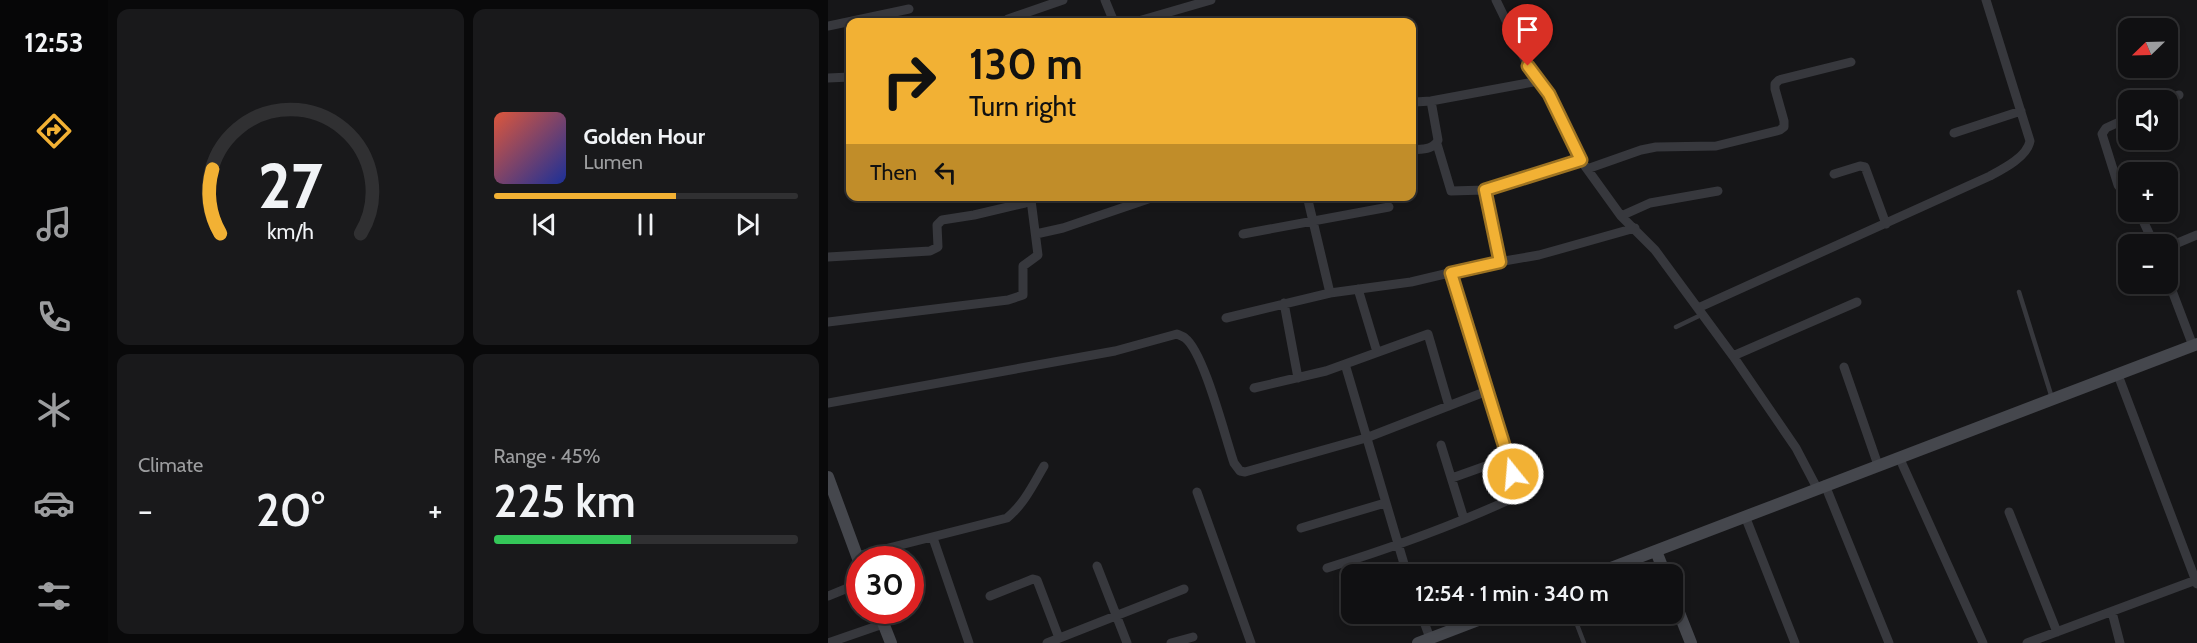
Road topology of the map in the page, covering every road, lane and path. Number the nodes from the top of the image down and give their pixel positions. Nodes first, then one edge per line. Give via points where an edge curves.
1 (1063, 0) edge
2 (1105, 0) edge
3 (1211, 0) edge
4 (1496, 0) edge
5 (1986, 0) edge
6 (909, 9) dead end
7 (866, 18) edge
8 (1011, 18) edge
9 (1112, 18) edge
10 (1149, 18) edge
11 (846, 22) edge
12 (828, 26) edge
13 (1851, 63) dead end
14 (846, 77) edge
15 (828, 78) edge
16 (1539, 81) junction
17 (1431, 101) junction
18 (1416, 102) edge
19 (2020, 111) junction
20 (2118, 123) edge
21 (1954, 133) dead end
22 (1437, 144) junction
23 (1416, 149) edge
24 (1581, 160) junction
25 (1587, 169) junction
26 (1834, 174) dead end
27 (2118, 185) edge
28 (1485, 190) junction
29 (1718, 190) dead end
30 (1024, 201) edge
31 (1035, 201) edge
32 (1142, 201) edge
33 (1308, 201) edge
34 (1389, 207) dead end
35 (1621, 216) junction
36 (1312, 221) junction
37 (1886, 224) junction
38 (1635, 228) junction
39 (1036, 234) junction
40 (1243, 234) dead end
41 (2197, 235) edge
42 (2178, 243) edge
43 (828, 257) edge
44 (1500, 262) junction
45 (1451, 273) junction
46 (1358, 289) junction
47 (2019, 292) dead end
48 (1330, 293) junction
49 (2174, 294) edge
50 (1857, 302) dead end
51 (1284, 303) junction
52 (1700, 311) junction
53 (1226, 318) dead end
54 (828, 322) edge
55 (1676, 327) dead end
56 (2195, 345) edge
57 (1377, 352) junction
58 (1733, 356) junction
59 (1345, 364) junction
60 (1844, 367) dead end
61 (2118, 375) junction
62 (1298, 378) junction
63 (1254, 388) dead end
64 (1487, 391) junction
65 (2053, 400) junction
66 (828, 403) edge
67 (1449, 406) junction
68 (1366, 438) junction
69 (1441, 445) dead end
70 (1899, 457) junction
71 (1508, 458) junction
72 (1878, 465) junction
73 (1044, 466) dead end
74 (828, 478) edge
75 (1452, 478) junction
76 (1821, 487) junction
77 (1197, 492) dead end
78 (1385, 503) junction
79 (2009, 512) dead end
80 (1745, 516) junction
81 (1464, 519) junction
82 (1301, 528) dead end
83 (933, 538) junction
84 (853, 546) edge
85 (906, 546) edge
86 (1398, 546) junction
87 (1656, 551) junction
88 (1404, 564) edge
89 (1622, 564) edge
90 (1661, 564) edge
91 (1097, 566) dead end
92 (1327, 568) dead end
93 (2196, 582) edge
94 (846, 589) edge
95 (1184, 589) dead end
96 (828, 596) edge
97 (990, 596) dead end
98 (2112, 612) junction
99 (1118, 616) junction
100 (1683, 623) edge
101 (883, 624) joint
102 (1422, 624) edge
103 (1468, 624) edge
104 (1577, 624) edge
105 (2057, 632) junction
106 (1193, 637) dead end
107 (1059, 638) junction
108 (1424, 641) edge
109 (828, 643) edge
110 (891, 643) edge
111 (969, 643) edge
112 (1047, 643) edge
113 (1127, 643) edge
114 (1171, 643) edge
115 (1251, 643) edge
116 (1584, 643) edge
117 (1691, 643) edge
118 (1795, 643) edge
119 (1888, 643) edge
120 (1983, 643) edge
121 (2027, 643) edge
122 (2120, 643) edge

1 - 8 street
2 - 9 street
3 - 10 street
4 - 16 street
5 - 19 street
6 - 7 street
11 - 12 street
13 - 25 street via 1779,80 1775,88 1784,121 1780,130 1716,146 1648,149
14 - 15 street
16 - 17 street
16 - 24 street
17 - 18 street
17 - 22 street
19 - 21 street
19 - 37 street via 2030,141 2027,150 1990,176
20 - 27 street via 2102,134
22 - 23 street
22 - 28 street via 1451,191
24 - 25 street
24 - 28 street
25 - 35 street
26 - 37 street via 1865,167
28 - 44 street
29 - 35 street via 1650,203
30 - 43 street via 942,220 937,225 938,247 930,251
31 - 39 street
32 - 39 street
33 - 36 street
34 - 36 street
35 - 38 street
36 - 40 street
36 - 48 street
37 - 52 street
38 - 44 street
38 - 52 street
39 - 54 street via 1038,255 1023,266 1024,290 1017,298
41 - 42 street
44 - 45 street
45 - 46 street
45 - 64 street
46 - 48 street
46 - 57 street
47 - 65 lane
48 - 51 street
49 - 56 street
50 - 58 street
51 - 53 street
51 - 62 street
52 - 55 lane
52 - 58 street
56 - 61 street
57 - 59 street
57 - 67 street via 1428,334
58 - 76 street
59 - 62 street
59 - 68 street
60 - 72 street
61 - 65 street
61 - 93 street
62 - 63 street
64 - 67 street
64 - 71 street
65 - 70 street
66 - 68 street via 1115,351 1177,334 1186,338 1196,352 1240,471
67 - 68 street
68 - 78 street
69 - 75 street
70 - 72 street
70 - 120 street
71 - 75 street
71 - 81 street via 1516,490 1513,498
72 - 76 street
73 - 83 street via 1024,501 1007,518
74 - 84 street
75 - 81 street
76 - 80 street
76 - 119 street
77 - 115 street
78 - 82 street
78 - 86 street
79 - 105 street
80 - 87 street
80 - 118 street
81 - 86 street
83 - 85 street
83 - 111 street
86 - 88 street
86 - 92 street
87 - 89 street
87 - 90 street
91 - 99 street
93 - 98 street
94 - 96 street
95 - 99 street
97 - 107 street via 1037,580
98 - 105 street
98 - 122 street
99 - 107 street
99 - 113 street
100 - 117 street
101 - 109 street
101 - 110 street
102 - 108 street
103 - 108 street
104 - 116 lane
105 - 121 street
106 - 114 street
107 - 112 street

